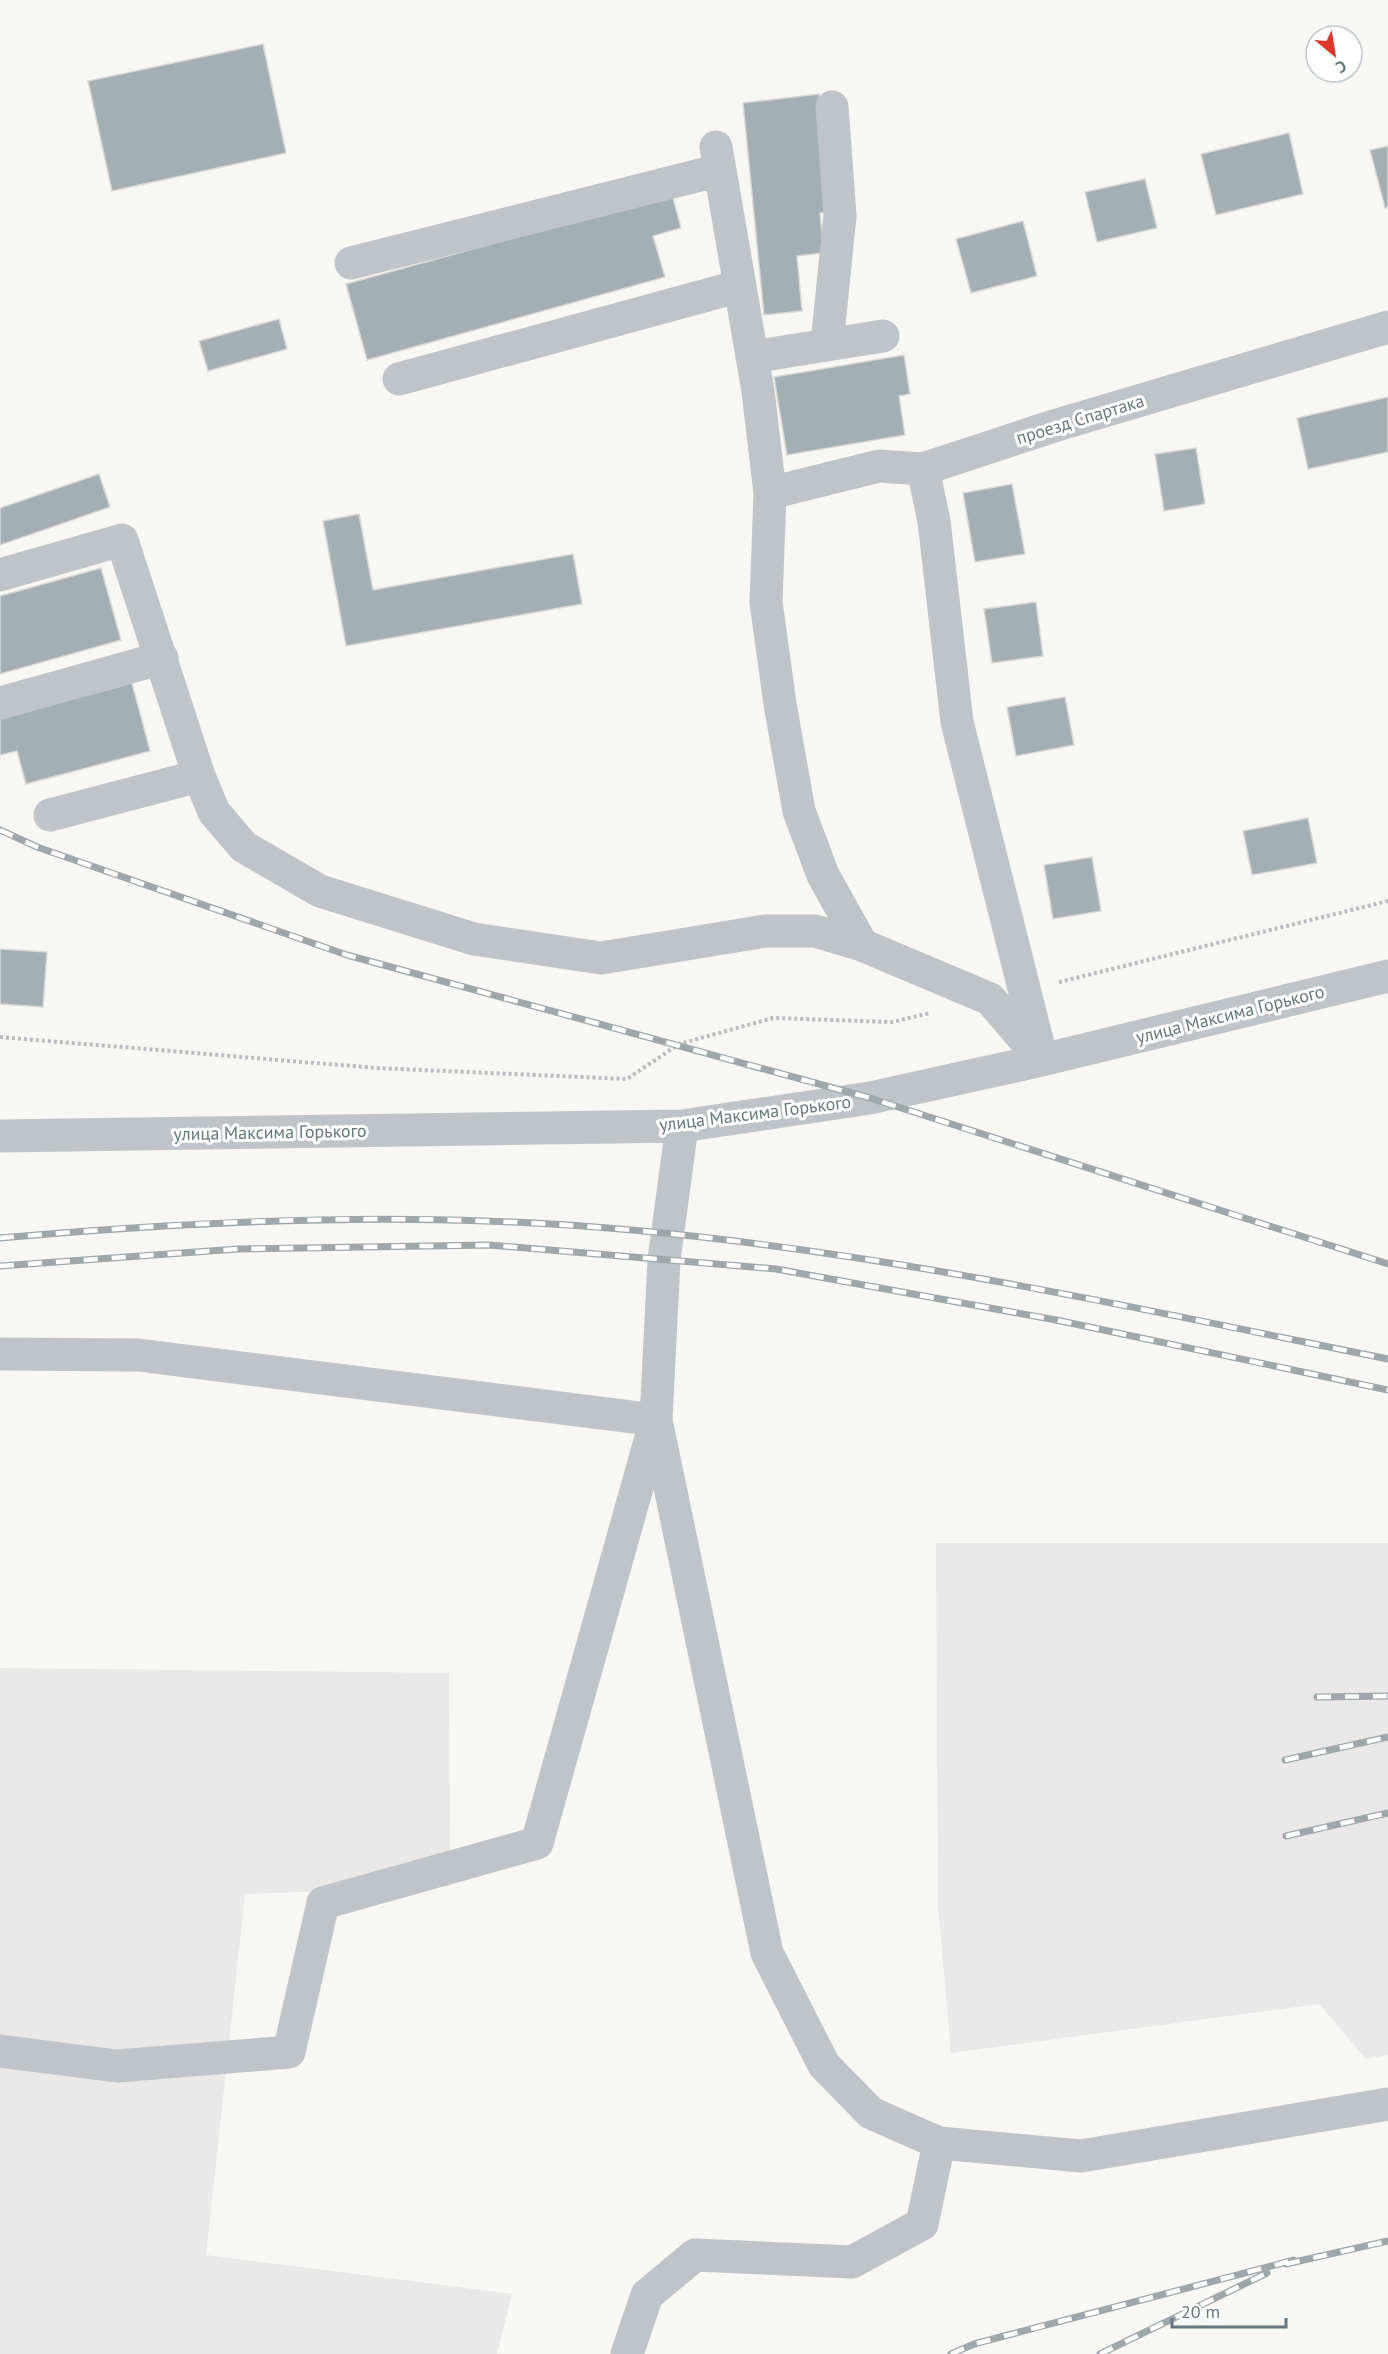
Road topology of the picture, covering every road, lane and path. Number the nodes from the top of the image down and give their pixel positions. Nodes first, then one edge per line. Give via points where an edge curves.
1 (832, 107) dead end
2 (351, 263) dead end
3 (740, 286) junction
4 (1388, 327) edge
5 (884, 336) dead end
6 (827, 344) junction
7 (752, 357) junction
8 (399, 380) dead end
9 (923, 469) junction
10 (770, 493) junction
11 (0, 575) edge
12 (162, 658) junction
13 (0, 703) edge
14 (200, 776) junction
15 (50, 816) dead end
16 (1388, 902) edge
17 (862, 945) junction
18 (1388, 976) edge
19 (1026, 990) junction
20 (936, 1012) dead end
21 (0, 1037) edge
22 (1042, 1060) junction
23 (682, 1126) junction
24 (0, 1136) edge
25 (0, 1354) edge
26 (656, 1420) junction
27 (0, 2051) edge
28 (1388, 2104) edge
29 (939, 2143) junction
30 (627, 2354) edge

1 - 6 street via 840,216
2 - 3 street via 718,158
3 - 7 street
3 - 8 street
4 - 9 street, проезд Спартака via 1057,424
5 - 6 street
6 - 7 street
7 - 10 street
9 - 10 street, проезд Спартака via 879,466
9 - 19 street via 934,521 957,722
10 - 17 street via 766,602 799,811 823,875
11 - 12 street via 122,540
12 - 13 street
12 - 14 street
14 - 15 street
14 - 17 street via 214,812 244,847 320,891 474,939 601,958 765,931 815,931
16 - 19 path
17 - 22 street via 990,999
18 - 22 street, улица Максима Горького
19 - 22 street
20 - 21 path via 892,1022 773,1018 679,1044 627,1079 376,1068
22 - 23 street, улица Максима Горького via 870,1098
23 - 24 street, улица Максима Горького
23 - 26 street via 664,1260
25 - 26 street via 138,1355
26 - 27 street via 537,1843 323,1903 289,2052 117,2066
26 - 29 street via 767,1953 824,2065 871,2113
28 - 29 street via 1081,2156
29 - 30 street via 922,2224 852,2262 695,2255 647,2295

